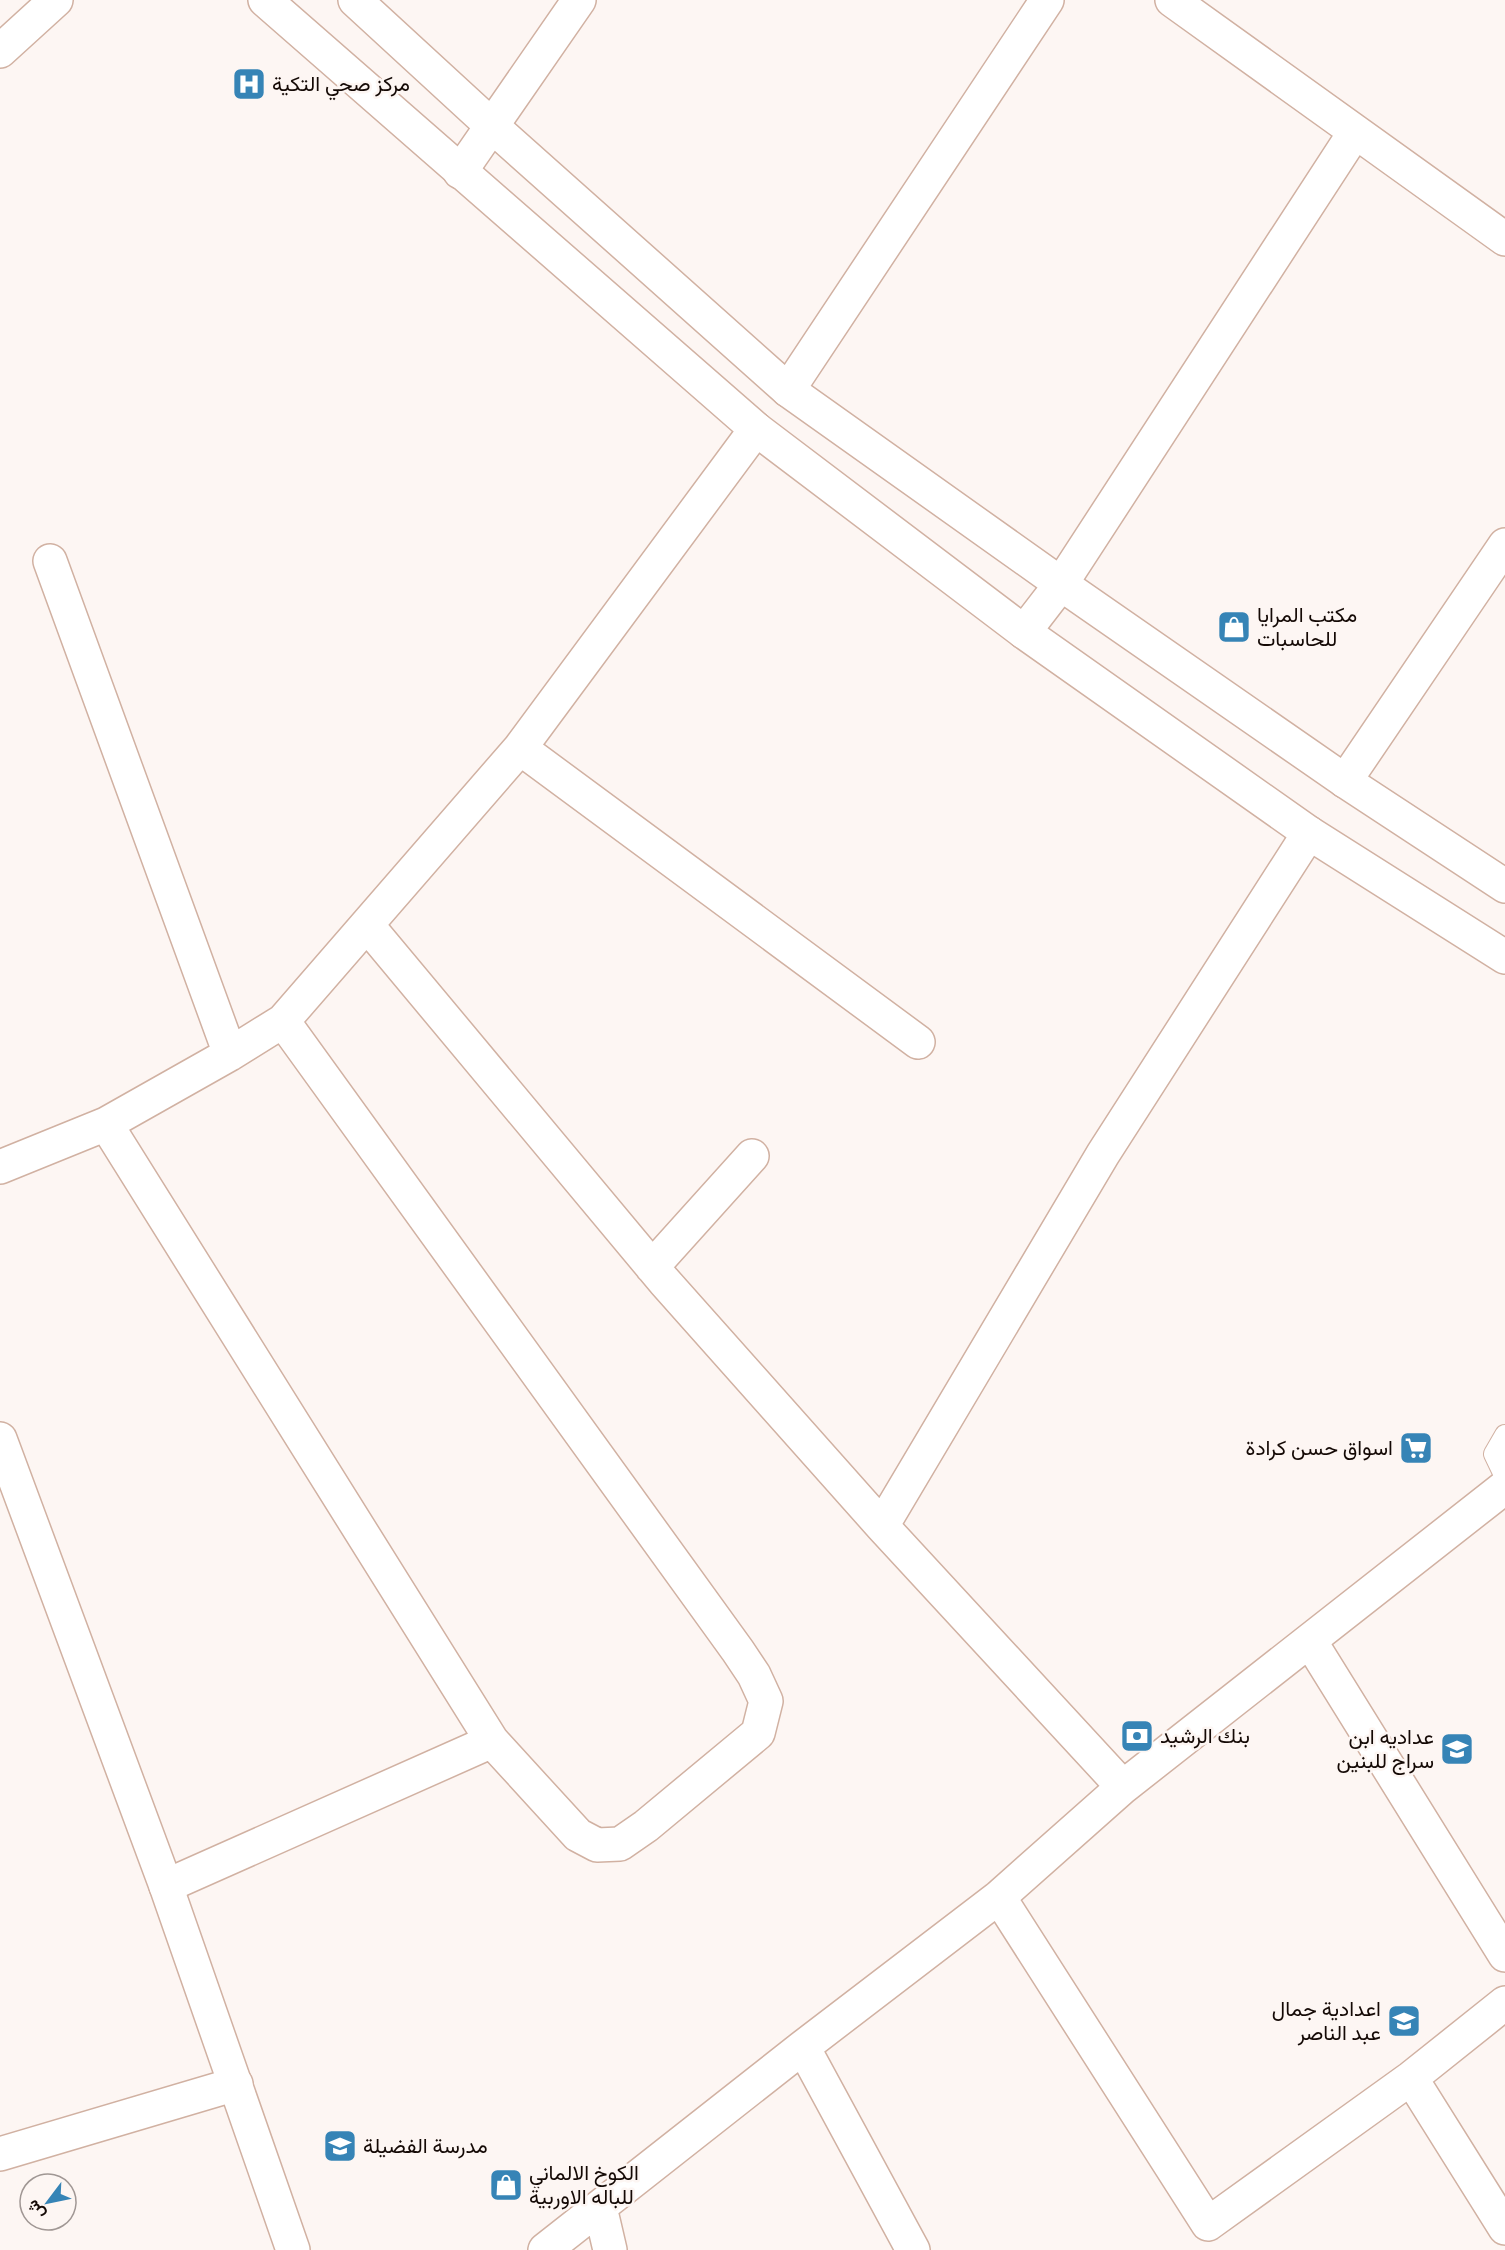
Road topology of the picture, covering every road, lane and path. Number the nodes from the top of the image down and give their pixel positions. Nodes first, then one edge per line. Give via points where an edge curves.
1 (56, 0) edge
2 (265, 0) edge
3 (355, 0) edge
4 (579, 0) edge
5 (1047, 0) edge
6 (1172, 0) edge
7 (0, 51) edge
8 (492, 126) junction
9 (1354, 132) junction
10 (460, 171) junction
11 (1505, 239) edge
12 (788, 390) junction
13 (756, 429) junction
14 (1505, 545) edge
15 (50, 561) dead end
16 (1061, 584) junction
17 (1024, 632) junction
18 (520, 748) junction
19 (1345, 781) junction
20 (1309, 833) junction
21 (1505, 886) edge
22 (367, 925) junction
23 (1505, 957) edge
24 (283, 1021) junction
25 (918, 1042) dead end
26 (230, 1054) junction
27 (106, 1124) junction
28 (752, 1156) dead end
29 (0, 1167) edge
30 (652, 1267) junction
31 (1505, 1435) edge
32 (0, 1439) edge
33 (1505, 1477) edge
34 (1505, 1487) edge
35 (882, 1526) junction
36 (1310, 1641) junction
37 (492, 1741) junction
38 (1123, 1787) junction
39 (166, 1886) junction
40 (999, 1897) junction
41 (1505, 1955) edge
42 (1505, 2003) edge
43 (803, 2047) junction
44 (1411, 2078) junction
45 (236, 2084) junction
46 (0, 2154) edge
47 (600, 2207) junction
48 (1505, 2228) edge
49 (293, 2250) edge
50 (545, 2250) edge
51 (610, 2250) edge
52 (913, 2250) edge

1 - 7 street
2 - 10 street
3 - 8 street
4 - 8 street
5 - 12 street
6 - 9 street
8 - 10 street
8 - 12 street
9 - 11 street
9 - 16 street
10 - 13 street
12 - 16 street
13 - 17 street
13 - 18 street
14 - 19 street
15 - 26 street
16 - 17 street
16 - 19 street
17 - 20 street
18 - 22 street
18 - 25 street
19 - 21 street
20 - 23 street
20 - 35 street via 1102,1154
22 - 24 street
22 - 30 street
24 - 26 street
24 - 37 street via 738,1651 766,1701 758,1733 620,1844 597,1845 578,1835
26 - 27 street
27 - 29 street
27 - 37 street
28 - 30 street
30 - 35 street
31 - 33 lane via 1494,1454
32 - 39 street
34 - 36 street
35 - 38 street
36 - 38 street
36 - 41 street
37 - 39 street
38 - 40 street
39 - 45 street
40 - 43 street
40 - 44 street via 1208,2224
42 - 44 street
43 - 47 street
43 - 52 street
44 - 48 street
45 - 46 street
45 - 49 street
47 - 50 street
47 - 51 street

